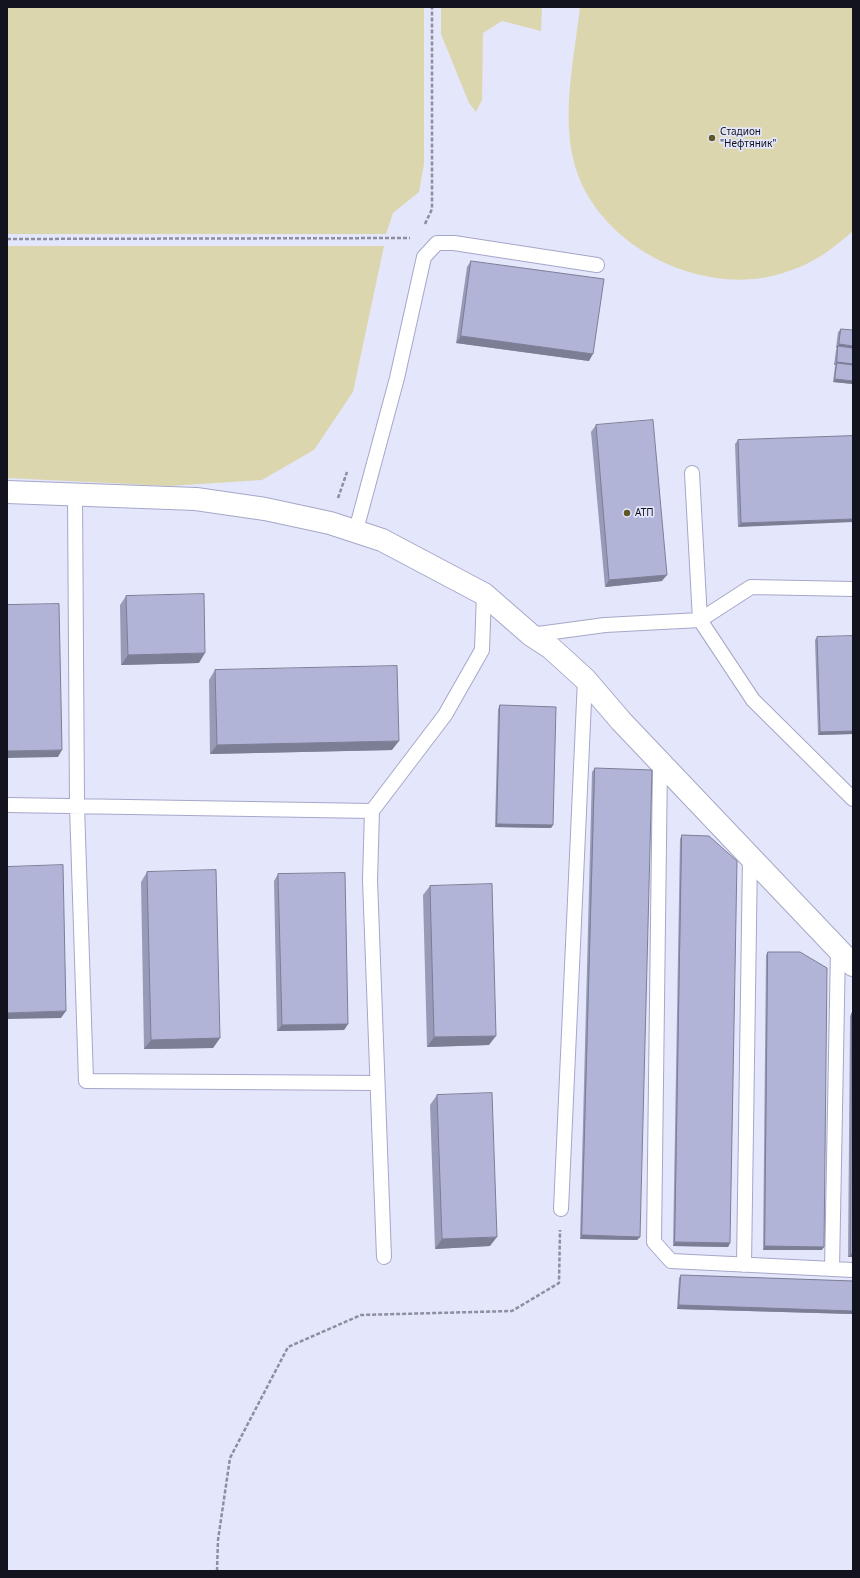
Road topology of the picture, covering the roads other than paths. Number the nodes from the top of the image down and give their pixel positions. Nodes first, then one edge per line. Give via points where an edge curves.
1 (597, 265) dead end
2 (692, 473) dead end
3 (7, 492) edge
4 (75, 494) junction
5 (356, 530) junction
6 (853, 589) edge
7 (484, 594) junction
8 (700, 620) junction
9 (531, 635) junction
10 (585, 679) junction
11 (660, 762) junction
12 (853, 799) edge
13 (7, 804) edge
14 (77, 806) junction
15 (372, 811) junction
16 (750, 856) junction
17 (838, 949) junction
18 (853, 965) edge
19 (378, 1084) junction
20 (561, 1209) road end
21 (384, 1258) dead end
22 (744, 1265) junction
23 (832, 1269) junction
24 (853, 1270) edge

1 - 5 lane via 454,243 437,243 424,257 397,378
2 - 8 lane
3 - 4 street
4 - 5 street via 196,499 265,509
4 - 14 lane
5 - 7 street via 382,540
6 - 8 lane via 751,587
7 - 9 street
7 - 15 lane via 482,650 445,715
8 - 9 lane via 604,625
8 - 12 lane via 753,700
9 - 10 street via 551,648
10 - 11 street
10 - 20 lane
11 - 16 street
11 - 22 lane via 654,1242 671,1262
13 - 14 lane
14 - 15 lane
14 - 19 lane via 86,1081
15 - 19 lane via 370,880
16 - 17 street
16 - 22 lane
17 - 18 street
17 - 23 lane
19 - 21 lane
22 - 23 lane
23 - 24 lane

